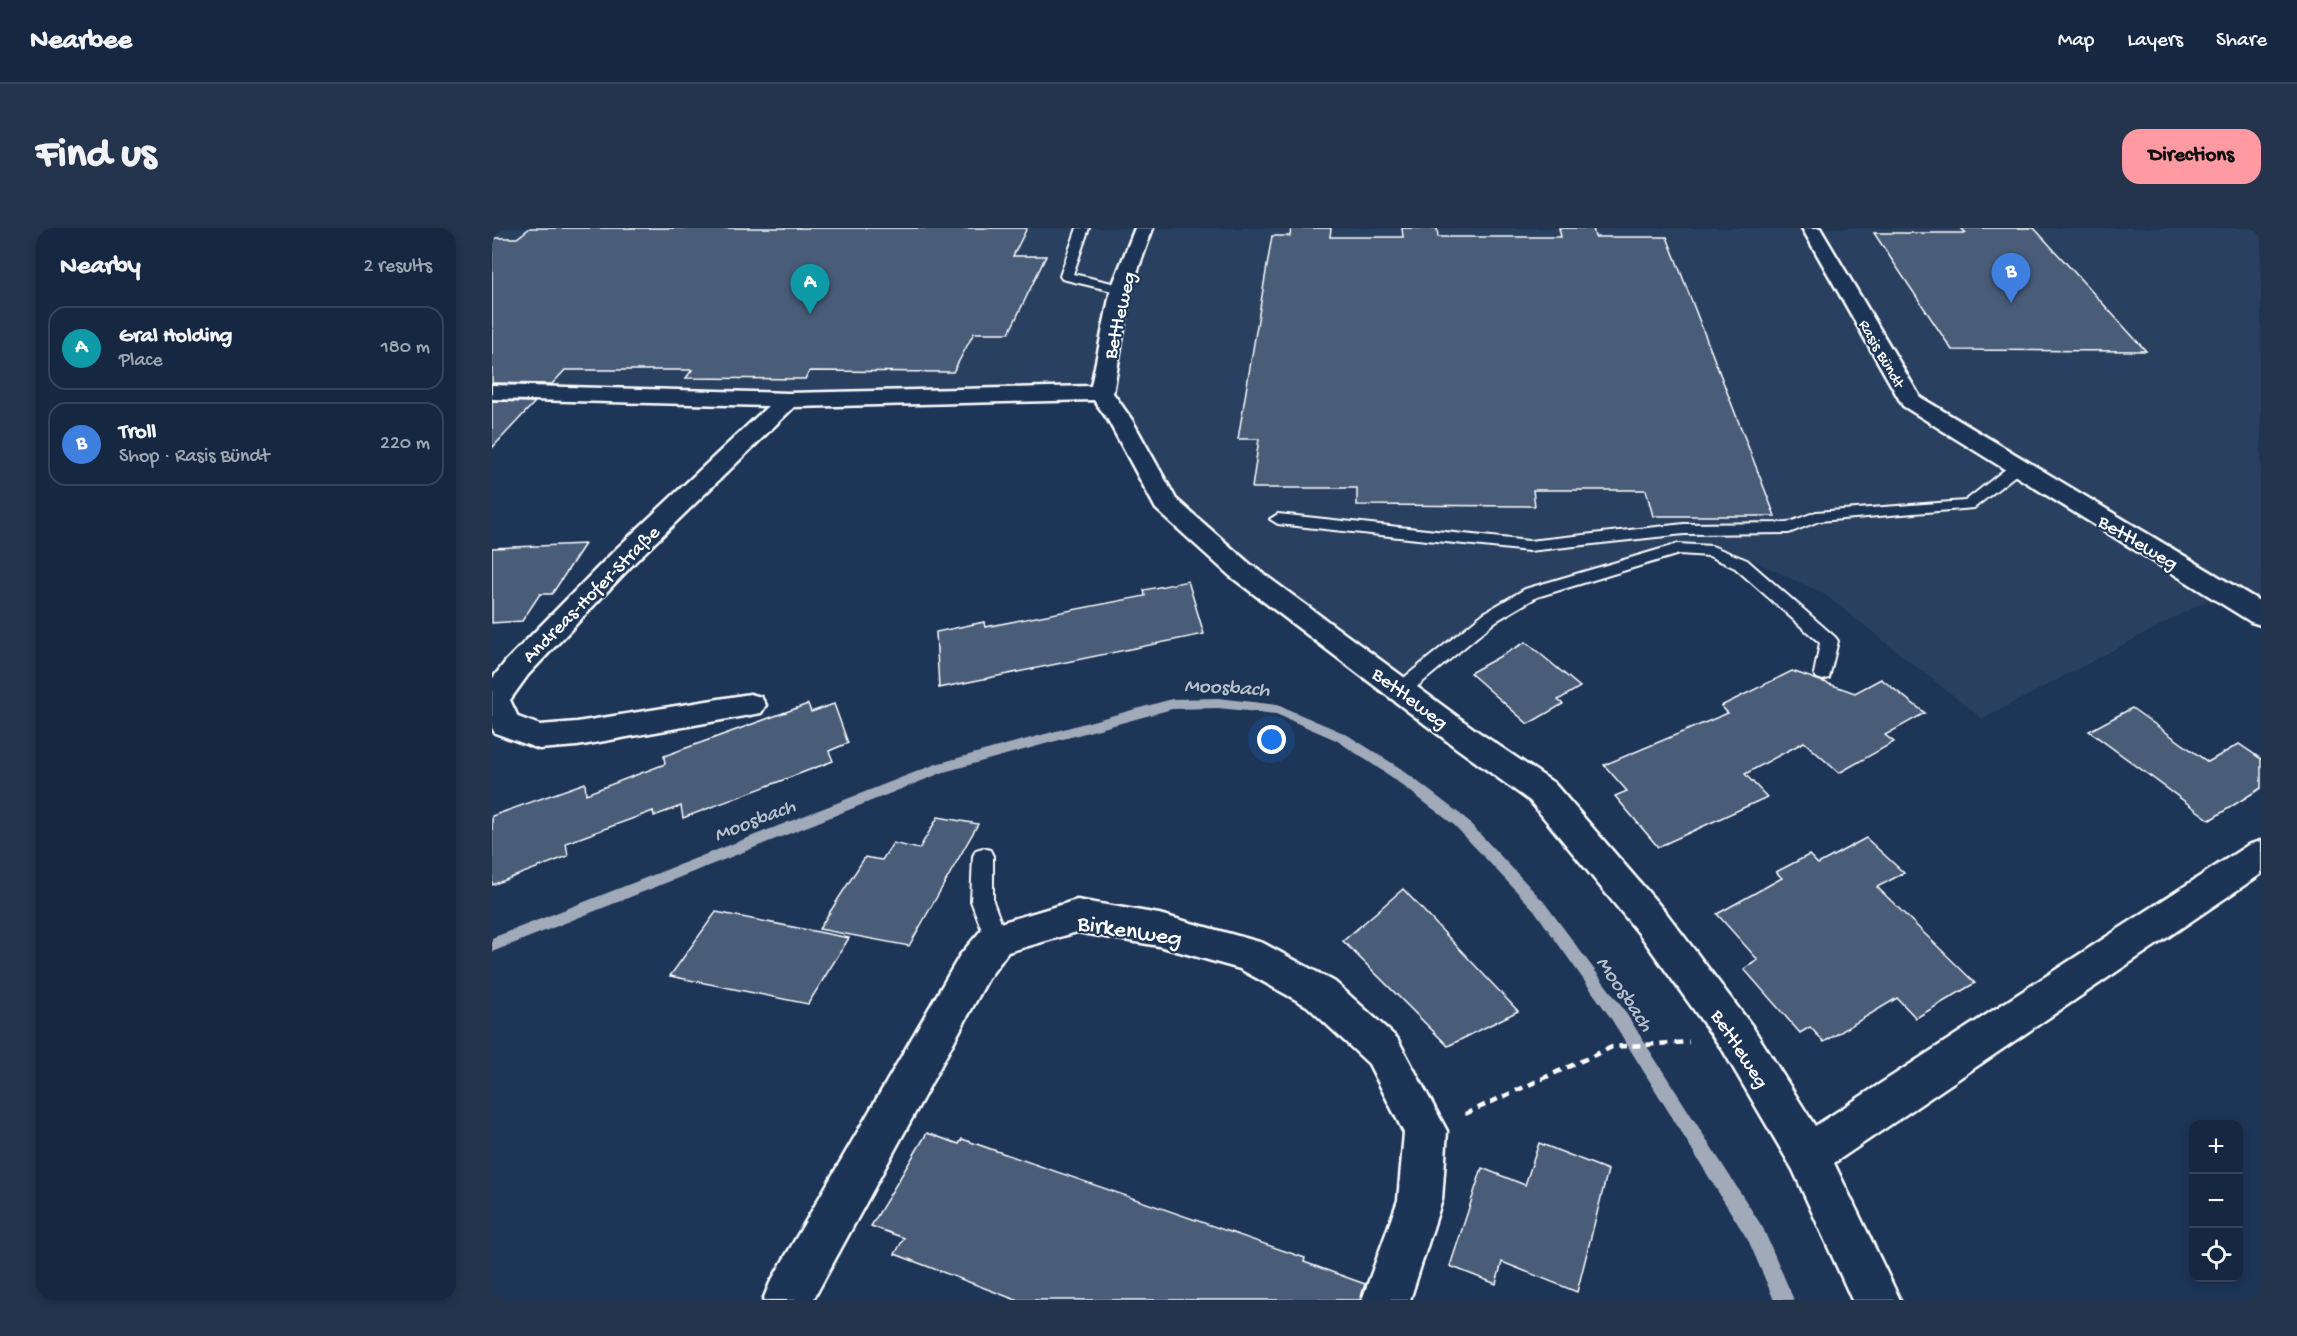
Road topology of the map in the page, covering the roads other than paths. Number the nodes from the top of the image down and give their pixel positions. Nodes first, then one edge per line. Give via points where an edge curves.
1 (1083, 228) edge
2 (1144, 228) edge
3 (1811, 228) edge
4 (1121, 289) junction
5 (492, 392) edge
6 (1101, 393) junction
7 (788, 400) junction
8 (2017, 467) junction
9 (1278, 519) dead end
10 (2261, 615) edge
11 (1823, 674) dead end
12 (1401, 690) junction
13 (750, 705) dead end
14 (2261, 855) edge
15 (983, 856) dead end
16 (996, 939) junction
17 (1808, 1155) junction
18 (787, 1300) edge
19 (1386, 1300) edge
20 (1876, 1300) edge

1 - 4 lane via 1065,276
2 - 4 street, Bettleweg
3 - 8 street, Rasis Bündt via 1911,401
4 - 6 street, Bettleweg
5 - 7 street
6 - 7 street
6 - 12 street, Bettleweg via 1165,503 1240,570
7 - 13 street, Andreas-Hofer-Straße via 626,555 517,668 494,699 506,725 539,737
8 - 9 lane via 1969,505 1816,517 1789,528 1684,529 1529,546
8 - 10 street, Bettleweg
11 - 12 lane via 1829,641 1742,564 1712,551 1678,549 1531,593 1490,617
12 - 17 street, Bettleweg via 1542,792 1684,962 1738,1039
14 - 17 street
15 - 16 lane via 982,901
16 - 18 street via 974,967
16 - 19 street, Birkenweg via 1077,916 1159,930 1250,955 1321,994 1383,1051 1426,1131 1420,1200
17 - 20 street, Bettleweg

